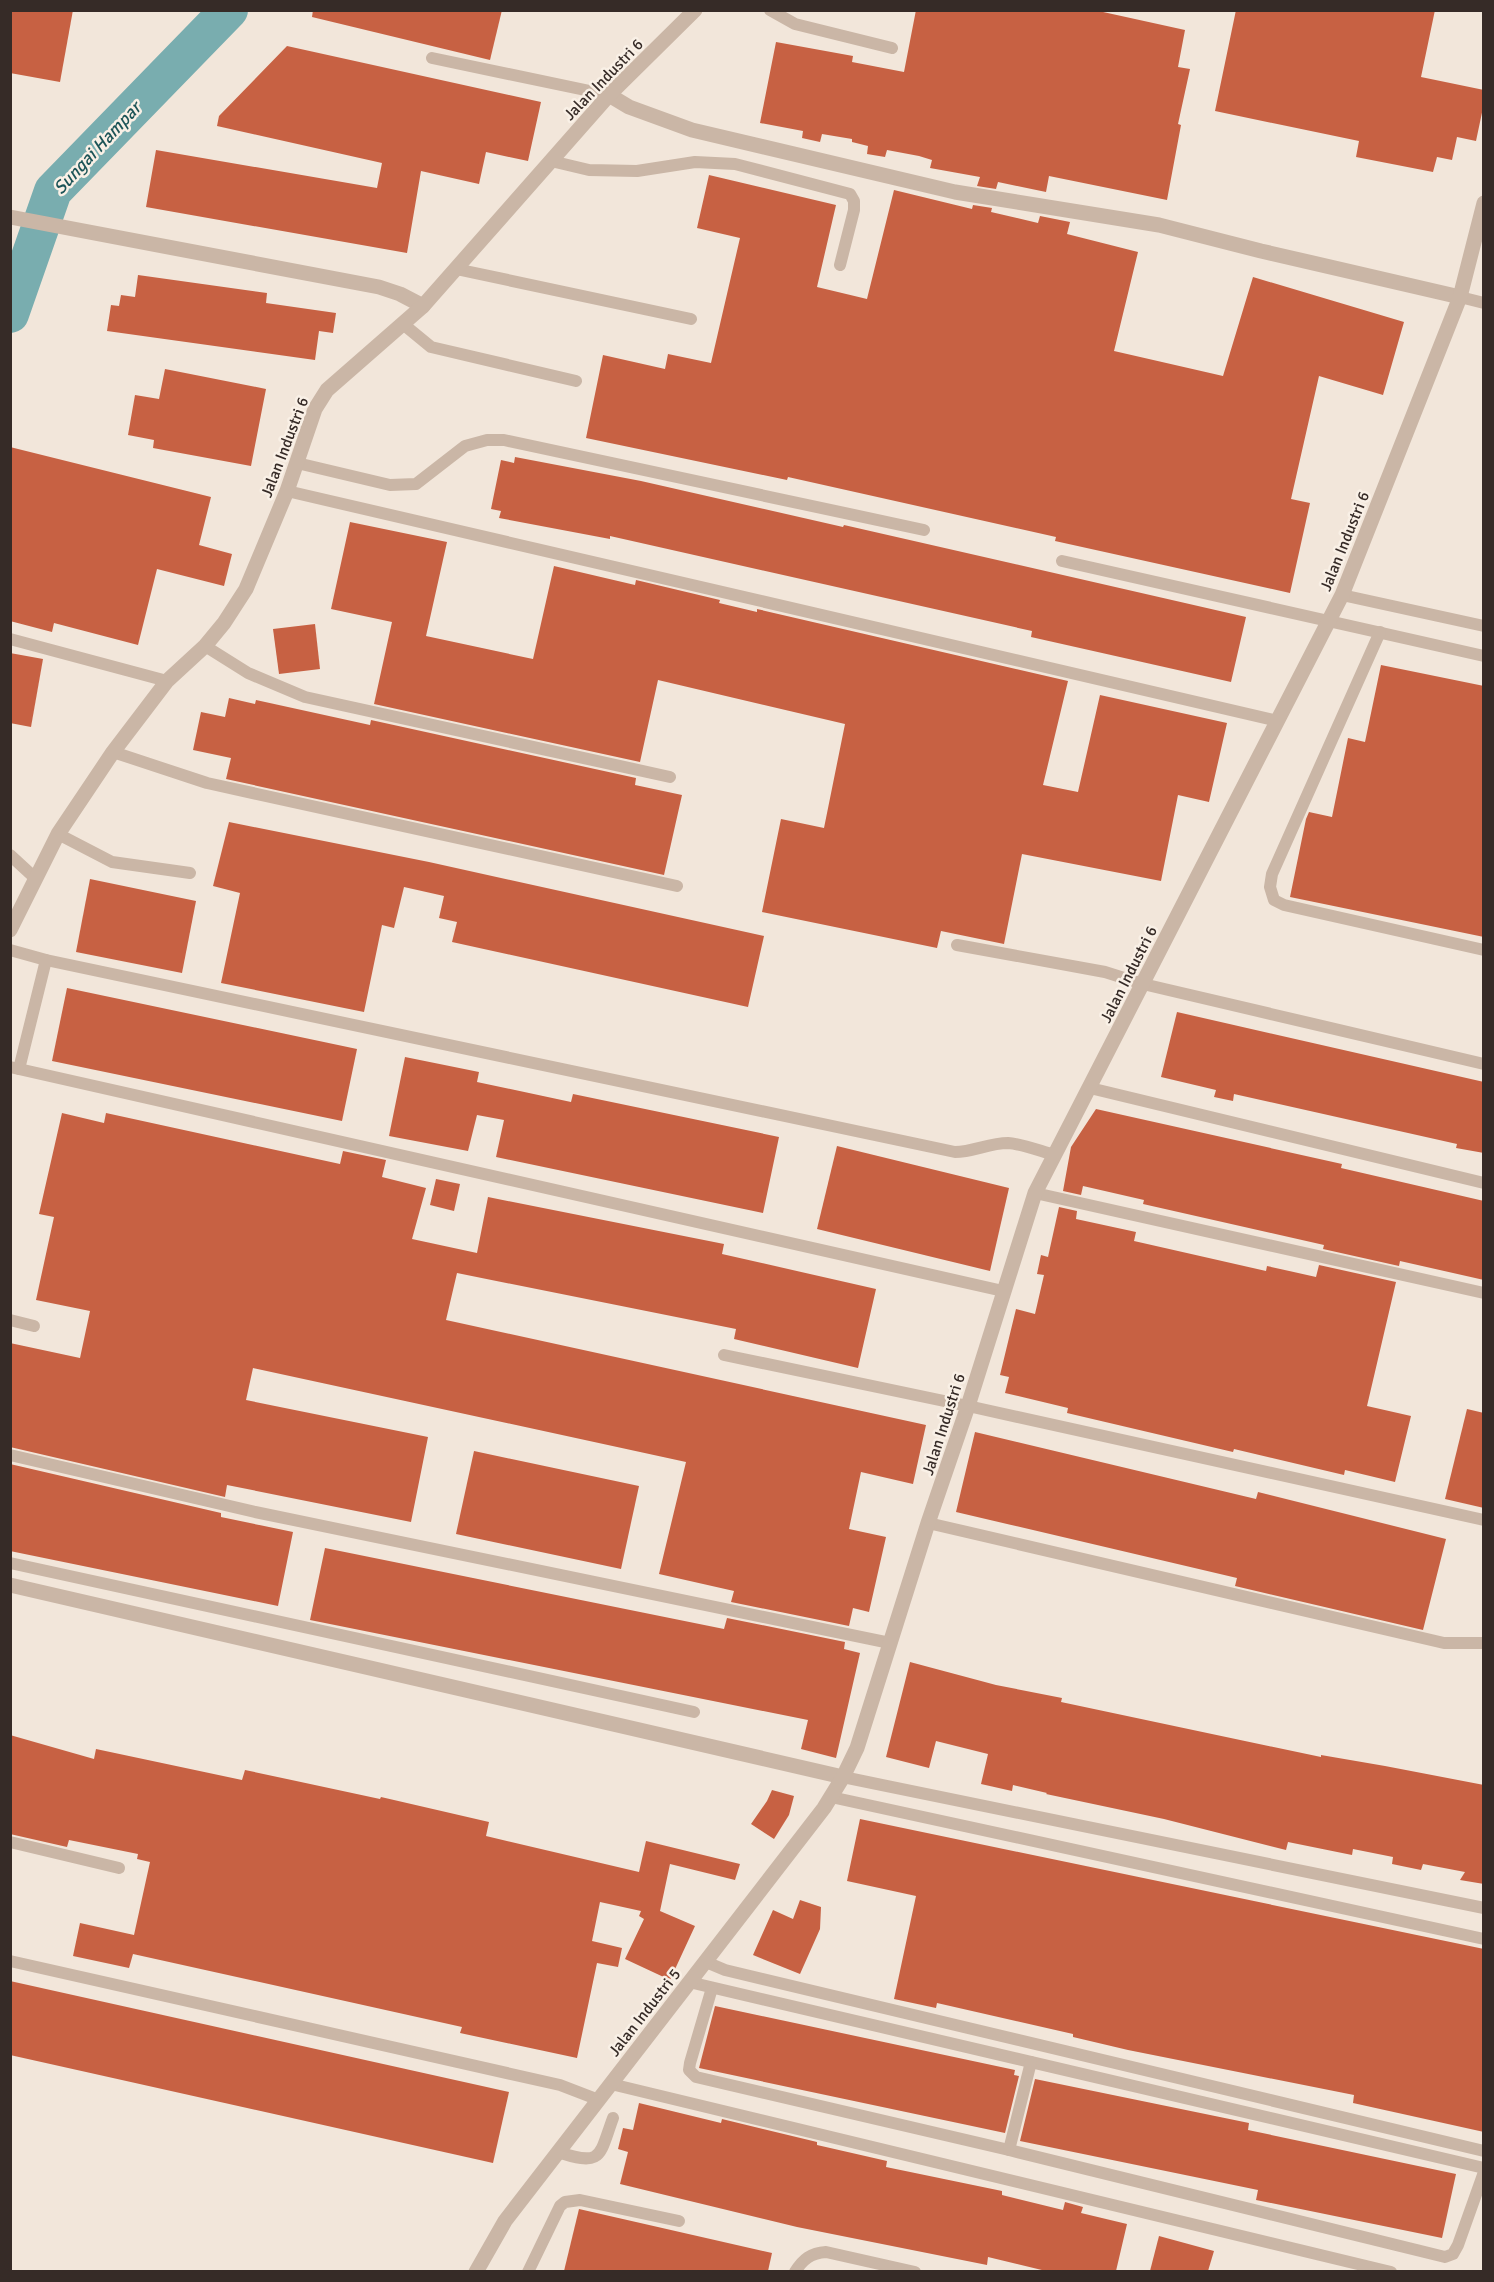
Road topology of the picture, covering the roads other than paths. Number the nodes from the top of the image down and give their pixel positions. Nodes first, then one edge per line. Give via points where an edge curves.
1 (695, 10) edge
2 (770, 10) edge
3 (892, 48) dead end
4 (432, 58) dead end
5 (609, 95) junction
6 (551, 161) junction
7 (1484, 203) edge
8 (15, 218) edge
9 (840, 265) dead end
10 (456, 269) junction
11 (1460, 297) junction
12 (1484, 303) edge
13 (423, 306) junction
14 (691, 319) dead end
15 (403, 324) junction
16 (576, 381) dead end
17 (297, 463) junction
18 (287, 491) junction
19 (924, 530) dead end
20 (1062, 561) dead end
21 (1342, 595) junction
22 (1330, 620) junction
23 (1484, 626) edge
24 (1380, 632) junction
25 (10, 639) edge
26 (205, 646) junction
27 (1484, 656) edge
28 (167, 681) junction
29 (1278, 721) junction
30 (113, 752) junction
31 (670, 777) dead end
32 (58, 834) junction
33 (10, 855) edge
34 (190, 873) dead end
35 (35, 878) junction
36 (677, 886) dead end
37 (10, 930) edge
38 (957, 945) dead end
39 (10, 950) edge
40 (1484, 950) edge
41 (46, 960) junction
42 (1143, 984) junction
43 (1484, 1064) edge
44 (15, 1068) edge
45 (1090, 1088) junction
46 (1055, 1155) junction
47 (1484, 1183) edge
48 (1035, 1193) junction
49 (1004, 1291) junction
50 (1484, 1293) edge
51 (10, 1320) edge
52 (33, 1326) dead end
53 (724, 1355) dead end
54 (968, 1406) junction
55 (10, 1455) edge
56 (1484, 1520) edge
57 (928, 1523) junction
58 (10, 1563) edge
59 (10, 1585) edge
60 (890, 1643) junction
61 (1484, 1643) edge
62 (694, 1712) dead end
63 (843, 1777) junction
64 (831, 1797) junction
65 (10, 1842) edge
66 (119, 1868) dead end
67 (1484, 1908) edge
68 (1484, 1939) edge
69 (10, 1961) edge
70 (705, 1962) junction
71 (689, 1982) junction
72 (712, 1988) junction
73 (1031, 2062) junction
74 (610, 2084) junction
75 (599, 2100) junction
76 (613, 2118) dead end
77 (1009, 2150) junction
78 (1484, 2151) edge
79 (558, 2152) junction
80 (1484, 2170) edge
81 (679, 2221) dead end
82 (480, 2271) edge
83 (528, 2271) edge
84 (795, 2271) edge
85 (915, 2271) edge
86 (1391, 2271) edge

1 - 5 street, Jalan Industri 6
2 - 3 lane via 795,24
4 - 5 lane
5 - 6 street, Jalan Industri 6
5 - 11 street via 638,111 692,130 955,192 1159,225
6 - 9 lane via 589,170 637,171 695,162 725,163 850,194 854,210
6 - 10 street, Jalan Industri 6
7 - 11 street, Jalan Industri 6
8 - 13 street via 379,287
10 - 13 street, Jalan Industri 6
10 - 14 lane
11 - 12 lane
11 - 21 street, Jalan Industri 6
13 - 15 street, Jalan Industri 6
15 - 16 lane via 430,347
15 - 17 street, Jalan Industri 6 via 327,390 315,409
17 - 18 street, Jalan Industri 6
17 - 19 lane via 404,486 416,484 465,446 504,440
18 - 26 street, Jalan Industri 6 via 246,589
18 - 29 lane
20 - 22 lane
21 - 22 street, Jalan Industri 6
21 - 23 lane
22 - 24 lane
22 - 29 street, Jalan Industri 6
24 - 27 lane
24 - 40 lane via 1272,874 1274,900
25 - 28 lane
26 - 28 street, Jalan Industri 6
26 - 31 lane via 248,673 305,697
28 - 30 street, Jalan Industri 6
29 - 42 street, Jalan Industri 6
30 - 32 street, Jalan Industri 6
30 - 36 lane via 207,783
32 - 34 lane via 112,862
32 - 35 street, Jalan Industri 6
33 - 35 lane
35 - 37 street, Jalan Industri 6
38 - 42 lane via 1105,972
39 - 41 lane
41 - 44 lane
41 - 46 lane via 955,1152 1010,1143
42 - 43 lane
42 - 45 street, Jalan Industri 6
44 - 49 lane
45 - 46 street, Jalan Industri 6
45 - 47 lane
46 - 48 street, Jalan Industri 6
48 - 49 street, Jalan Industri 6
48 - 50 lane
49 - 54 street, Jalan Industri 6
51 - 52 lane
53 - 54 lane
54 - 56 lane
54 - 57 street, Jalan Industri 6
55 - 60 lane via 255,1512
57 - 60 street, Jalan Industri 6
57 - 61 lane via 1444,1643
58 - 62 lane
59 - 63 street
60 - 63 street, Jalan Industri 6 via 857,1748
63 - 64 street, Jalan Industri 5
63 - 67 lane
64 - 68 lane
64 - 70 street, Jalan Industri 5
65 - 66 lane
69 - 75 lane via 560,2085
70 - 71 street, Jalan Industri 5
70 - 78 lane
71 - 72 lane
71 - 74 street, Jalan Industri 5
72 - 73 lane
72 - 77 lane via 690,2063 689,2070 696,2077
73 - 77 lane
73 - 80 lane
74 - 75 street, Jalan Industri 5
74 - 86 lane
75 - 79 street, Jalan Industri 5
76 - 79 lane via 596,2157 587,2160
77 - 80 lane via 1445,2257 1453,2254 1458,2245
79 - 82 street, Jalan Industri 5 via 505,2221
81 - 83 lane via 580,2200 565,2202
84 - 85 lane via 803,2259 826,2252

